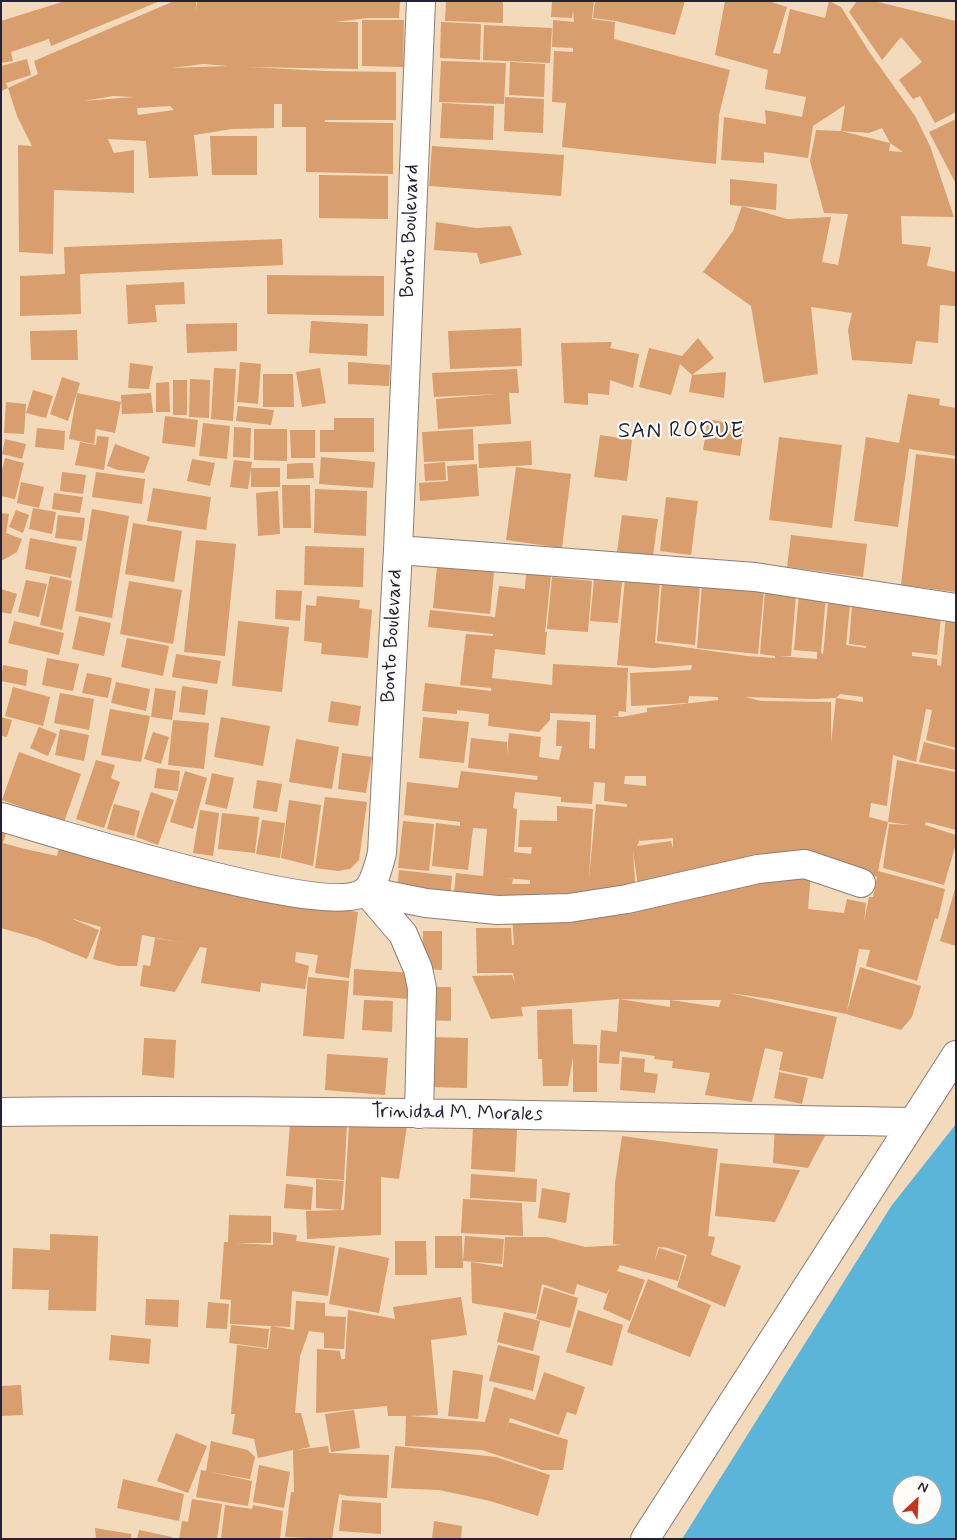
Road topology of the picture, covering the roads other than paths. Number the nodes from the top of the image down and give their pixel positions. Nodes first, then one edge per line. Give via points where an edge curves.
1 (421, 1) edge
2 (398, 550) junction
3 (956, 608) edge
4 (1, 817) edge
5 (861, 883) dead end
6 (366, 891) junction
7 (956, 1055) edge
8 (1, 1112) edge
9 (419, 1114) junction
10 (912, 1122) junction
11 (646, 1539) edge

1 - 2 street, Bonto Boulevard
2 - 3 street via 755,577
2 - 6 street, Bonto Boulevard via 382,853
4 - 6 street via 150,860 257,886 322,897 350,898
5 - 6 street via 804,864 758,869 588,905 497,910 426,903
6 - 9 street via 403,934 418,969 422,988
7 - 10 street
8 - 9 street, Trinidad M. Morales via 149,1110
9 - 10 street, Trinidad M. Morales
10 - 11 street

